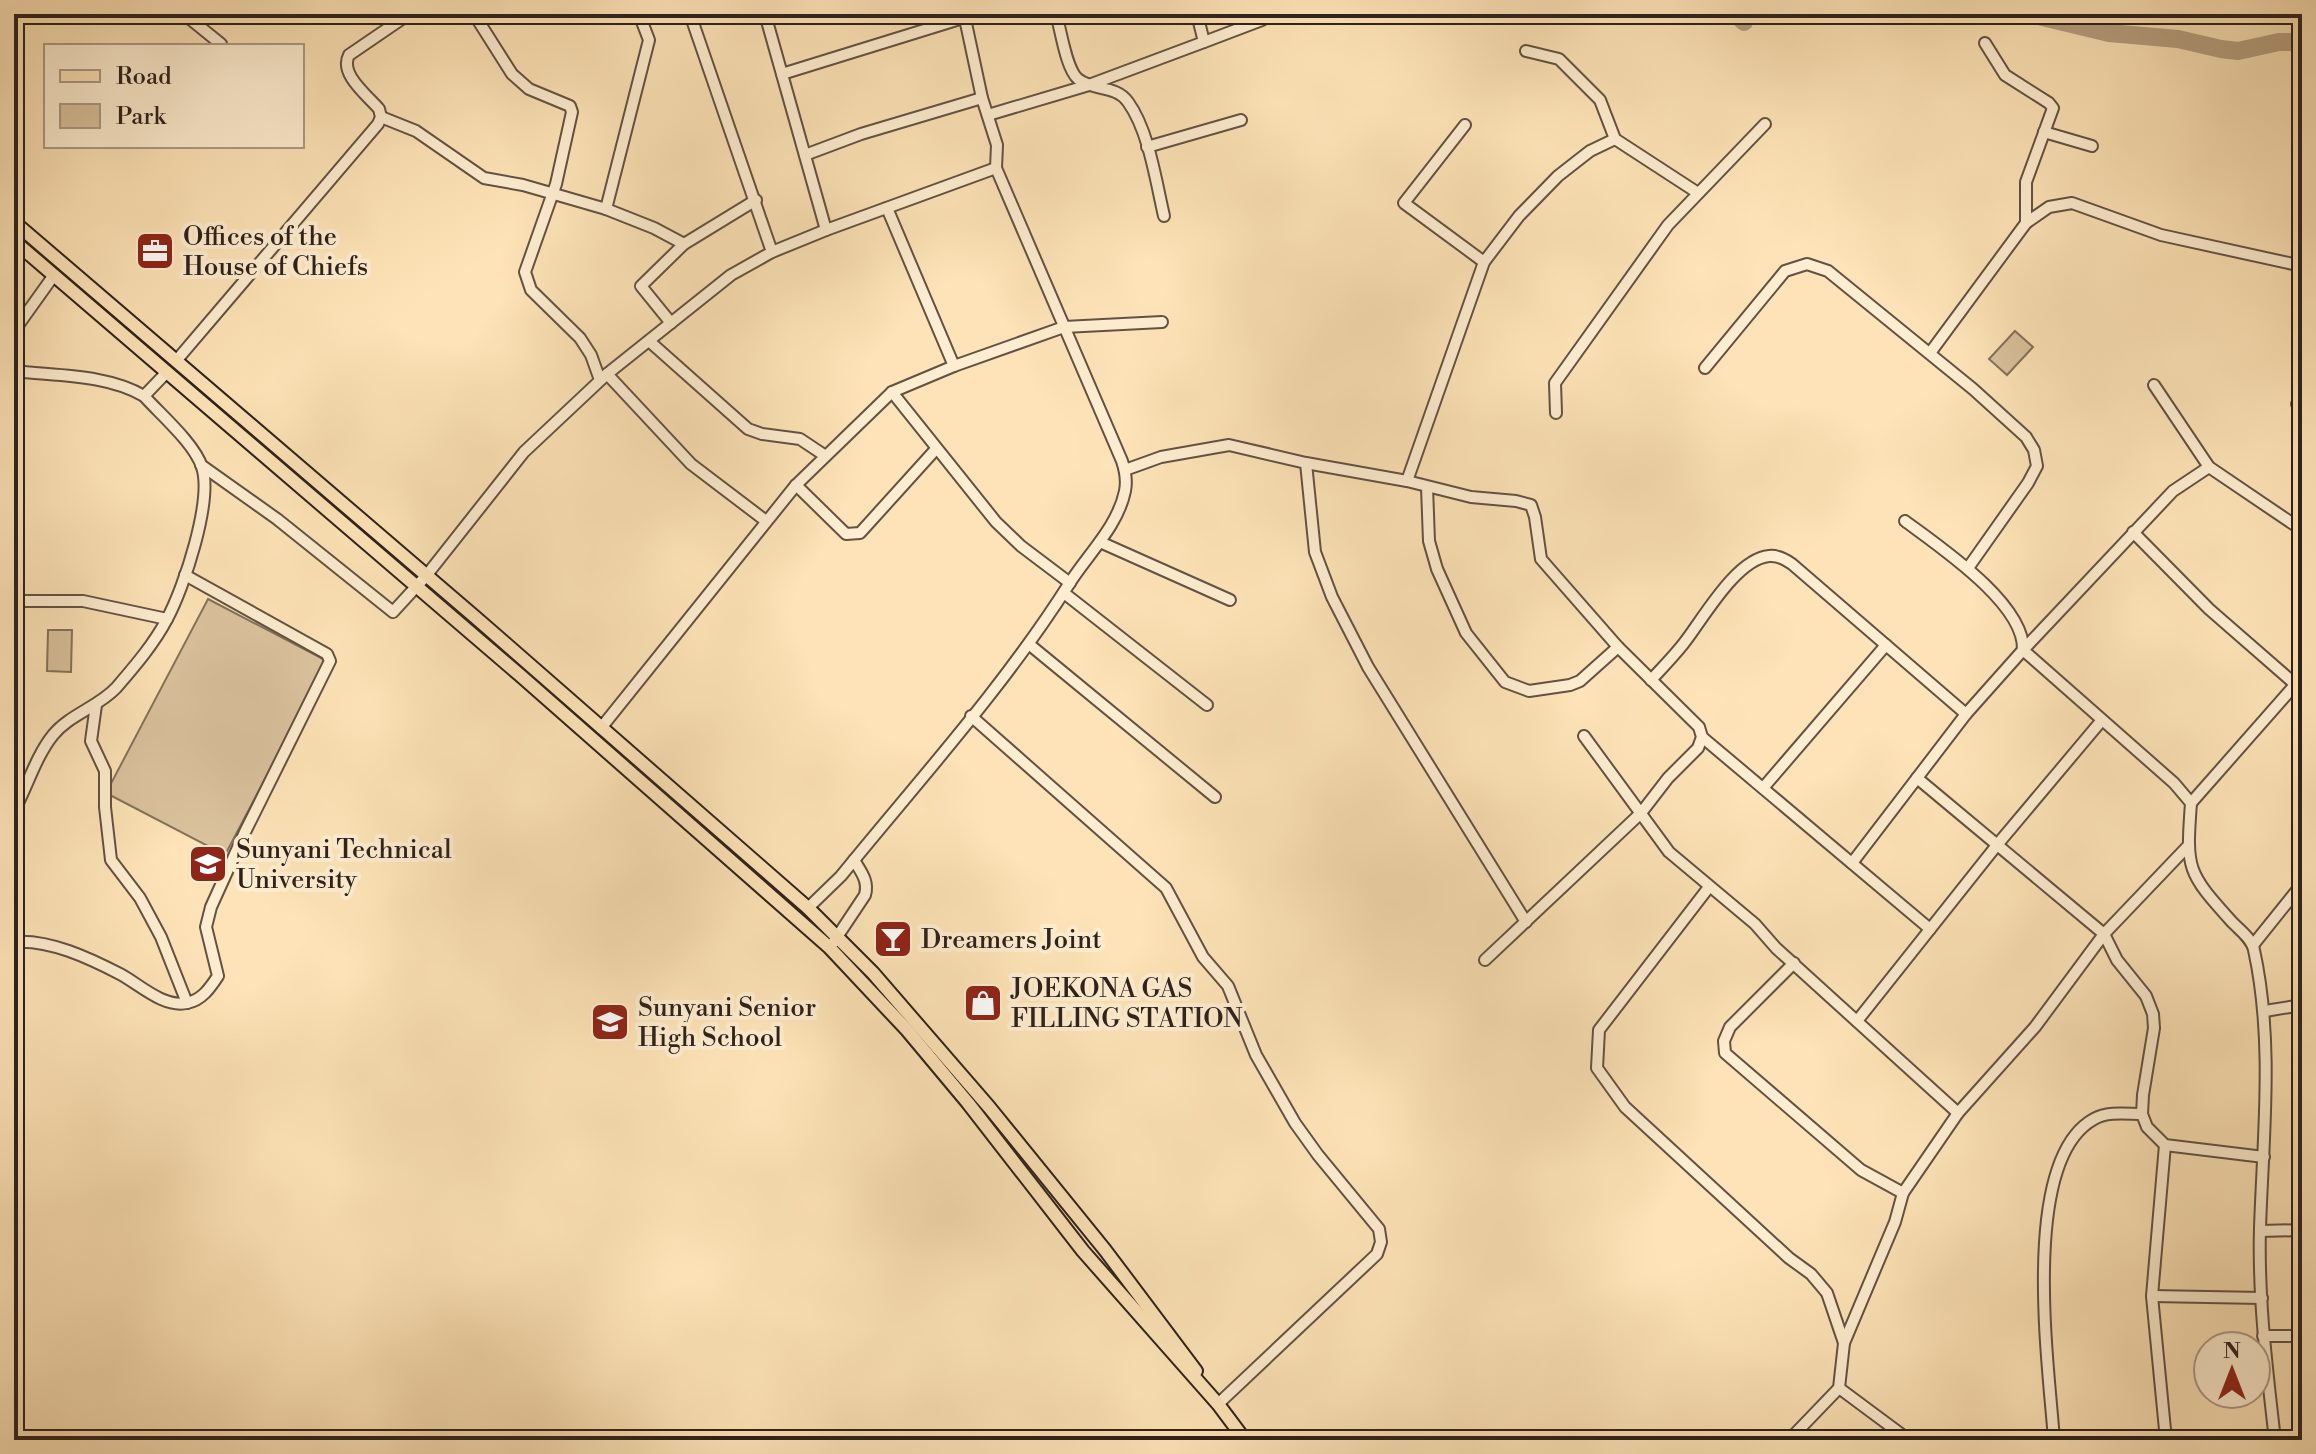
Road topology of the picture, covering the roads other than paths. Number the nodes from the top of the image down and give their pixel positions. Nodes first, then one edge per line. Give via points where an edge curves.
1 (184, 14) edge
2 (409, 14) edge
3 (474, 14) edge
4 (639, 14) edge
5 (690, 14) edge
6 (765, 14) edge
7 (1056, 14) edge
8 (1197, 14) edge
9 (1271, 14) edge
10 (968, 15) edge
11 (1204, 42) junction
12 (1985, 43) dead end
13 (221, 44) edge
14 (1526, 51) dead end
15 (782, 74) junction
16 (1089, 85) junction
17 (982, 98) junction
18 (988, 115) junction
19 (381, 117) junction
20 (1241, 120) dead end
21 (1765, 124) dead end
22 (1465, 125) dead end
23 (2044, 132) junction
24 (1615, 139) junction
25 (2092, 146) dead end
26 (1147, 147) junction
27 (805, 155) junction
28 (996, 168) junction
29 (553, 193) junction
30 (1698, 193) junction
31 (756, 200) junction
32 (887, 208) junction
33 (606, 209) junction
34 (1164, 216) dead end
35 (14, 222) edge
36 (2026, 223) junction
37 (826, 230) junction
38 (14, 241) edge
39 (684, 244) junction
40 (772, 252) junction
41 (1484, 262) junction
42 (2302, 266) edge
43 (54, 275) junction
44 (1162, 322) dead end
45 (671, 323) junction
46 (1064, 327) junction
47 (14, 331) edge
48 (649, 341) junction
49 (1930, 353) junction
50 (176, 361) junction
51 (954, 366) junction
52 (1705, 368) dead end
53 (14, 371) edge
54 (167, 372) junction
55 (604, 377) junction
56 (2154, 385) dead end
57 (892, 392) junction
58 (144, 396) junction
59 (1556, 413) dead end
60 (936, 449) junction
61 (824, 455) junction
62 (1306, 463) junction
63 (201, 465) junction
64 (2209, 467) junction
65 (1125, 470) junction
66 (1407, 481) junction
67 (796, 485) junction
68 (1427, 487) junction
69 (766, 521) junction
70 (1905, 521) dead end
71 (2302, 530) edge
72 (2133, 532) junction
73 (1100, 542) junction
74 (1968, 568) junction
75 (185, 575) junction
76 (426, 576) junction
77 (415, 587) junction
78 (1067, 588) junction
79 (1230, 600) dead end
80 (14, 601) edge
81 (167, 619) junction
82 (1030, 645) junction
83 (1886, 645) junction
84 (1618, 647) junction
85 (2023, 650) junction
86 (1651, 680) junction
87 (2298, 680) edge
88 (96, 705) junction
89 (1207, 705) dead end
90 (1966, 714) junction
91 (971, 716) junction
92 (2102, 720) junction
93 (601, 728) junction
94 (1584, 736) dead end
95 (1702, 737) junction
96 (1917, 778) junction
97 (1763, 788) junction
98 (1215, 797) dead end
99 (2191, 803) junction
100 (14, 811) edge
101 (1641, 813) junction
102 (1997, 845) junction
103 (2188, 846) junction
104 (854, 860) junction
105 (1852, 863) junction
106 (2302, 884) edge
107 (1709, 887) junction
108 (808, 908) junction
109 (1526, 922) junction
110 (1930, 929) junction
111 (2104, 934) junction
112 (14, 942) edge
113 (833, 942) junction
114 (2253, 945) junction
115 (1485, 960) dead end
116 (1794, 963) junction
117 (187, 1003) junction
118 (2302, 1005) edge
119 (2265, 1011) junction
120 (1857, 1021) junction
121 (1958, 1113) junction
122 (2142, 1114) junction
123 (2165, 1145) junction
124 (2264, 1157) junction
125 (1903, 1193) junction
126 (2302, 1230) edge
127 (2260, 1231) junction
128 (2152, 1296) junction
129 (2262, 1298) junction
130 (2263, 1330) edge
131 (2272, 1336) edge
132 (2302, 1336) edge
133 (1844, 1343) junction
134 (1839, 1388) junction
135 (1218, 1404) junction
136 (2272, 1410) edge
137 (1245, 1440) edge
138 (1789, 1440) edge
139 (1909, 1440) edge
140 (2054, 1440) edge
141 (2166, 1440) edge
142 (2275, 1440) edge

1 - 13 street
2 - 19 street via 346,62 346,71
3 - 29 street via 512,74 529,89 570,106
4 - 33 street via 649,40
5 - 31 street
6 - 15 street
7 - 16 street via 1071,68
8 - 11 street
9 - 11 street
10 - 15 street
10 - 17 street
11 - 16 street
12 - 23 street via 2005,75 2053,108
14 - 24 street via 1559,59 1600,100
15 - 27 street
16 - 18 street
16 - 26 street via 1113,90 1128,101
17 - 18 street
17 - 27 street
18 - 28 street via 999,154
19 - 29 street via 416,131 484,178
19 - 50 street
20 - 26 street
21 - 30 street
22 - 41 street via 1404,203
23 - 25 street
23 - 36 street via 2026,182
24 - 30 street
24 - 41 street via 1558,176
26 - 34 street
27 - 37 street
28 - 32 street
28 - 46 street
29 - 33 street
29 - 55 street via 526,281 580,338
30 - 59 street via 1668,225 1555,383
31 - 39 street
31 - 40 street
32 - 37 street
32 - 51 street
33 - 39 street
35 - 50 main road
36 - 42 street via 2049,207 2072,203 2161,235
36 - 49 street
37 - 40 street
38 - 43 main road
39 - 45 street via 641,286
40 - 45 street via 731,275
41 - 66 street
43 - 47 street
43 - 54 main road
44 - 46 street
45 - 48 street
46 - 51 street
46 - 65 street
48 - 55 street
48 - 61 street via 748,429 800,439
49 - 52 street via 1828,271 1807,264 1785,271
49 - 74 street via 2026,437 2037,458 2028,483
50 - 76 main road
51 - 57 street
53 - 58 street via 110,382
54 - 58 street
54 - 77 main road
55 - 69 street via 691,464
55 - 76 street via 524,452
56 - 64 street
57 - 60 street
57 - 61 street
58 - 63 street
60 - 67 street via 853,535
60 - 78 street via 996,522
61 - 67 street
62 - 65 street via 1229,445 1161,457
62 - 66 street
62 - 109 street via 1315,552 1332,597 1368,667
63 - 75 street via 204,500
63 - 77 street via 393,612
64 - 71 street
64 - 72 street via 2173,491
65 - 73 street via 1125,492
66 - 68 street
67 - 69 street
68 - 84 street via 1531,505 1541,559
68 - 84 street via 1429,541 1437,569 1466,633 1505,682 1529,691 1570,685
69 - 93 street
70 - 74 street
72 - 85 street
72 - 87 street via 2209,609
73 - 78 street
73 - 79 street
74 - 85 street via 2018,622
75 - 81 street
75 - 117 street via 327,654 330,661 211,907 206,927 218,976 203,996
76 - 77 street
76 - 93 main road
77 - 113 main road
78 - 82 street
78 - 89 street
80 - 81 street via 83,601
81 - 88 street via 155,640
82 - 91 street
82 - 98 street
83 - 86 street via 1792,564 1767,555 1739,572
83 - 90 street
83 - 97 street
84 - 86 street
85 - 90 street
85 - 92 street
86 - 95 street via 1699,727
87 - 99 street
88 - 100 street via 55,732
88 - 117 street via 91,741 105,771 111,860 161,937
90 - 96 street
91 - 104 street
91 - 135 street via 1166,888 1203,957 1228,986 1256,1055 1295,1123 1379,1229 1377,1254
92 - 99 street
92 - 102 street
93 - 108 main road
94 - 101 street
95 - 97 street
95 - 101 street
96 - 102 street
96 - 105 street
97 - 105 street
99 - 103 street
101 - 107 street via 1669,852
101 - 109 street
102 - 110 street
102 - 111 street
103 - 111 street
103 - 114 street via 2192,871 2203,890
104 - 108 street
104 - 113 street via 867,888
105 - 110 street
106 - 114 street
107 - 116 street
107 - 133 street via 1599,1030 1597,1068 1625,1107 1811,1274 1827,1293
108 - 113 main road
109 - 115 street
110 - 120 street
111 - 121 street via 2024,1040
111 - 122 street via 2153,1014
112 - 117 street via 78,955 171,1003
113 - 135 main road via 945,1055 1049,1180
114 - 119 street
116 - 120 street
116 - 125 street via 1730,1027 1725,1053 1861,1170
118 - 119 street
119 - 124 street
120 - 121 street
121 - 125 street
122 - 123 street
122 - 140 street via 2092,1120 2066,1150 2053,1183 2045,1237
123 - 124 street
123 - 128 street
124 - 127 street
125 - 133 street
126 - 127 street
127 - 129 street
128 - 129 street
128 - 141 street
129 - 130 street
131 - 132 street
133 - 134 street
134 - 138 street
134 - 139 street
135 - 137 main road
136 - 142 street

